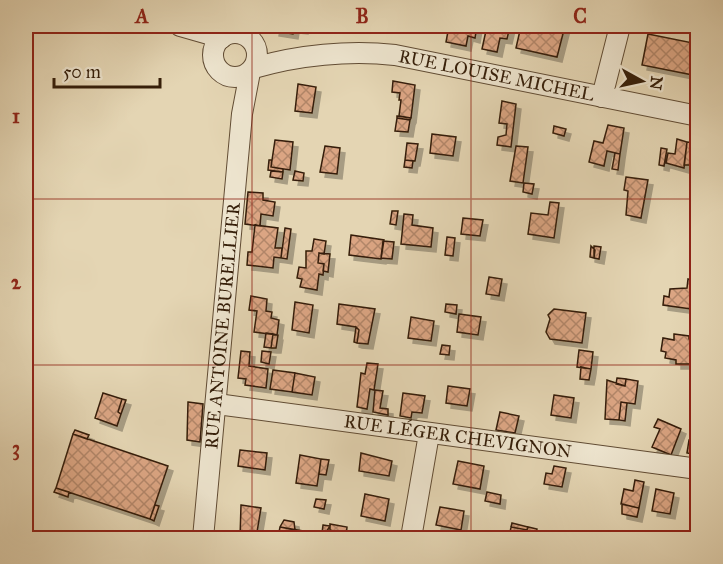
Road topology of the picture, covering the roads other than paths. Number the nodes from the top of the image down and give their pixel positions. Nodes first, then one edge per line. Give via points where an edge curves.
1 (620, 26) edge
2 (185, 28) edge
3 (229, 32) edge
4 (254, 37) edge
5 (293, 57) junction
6 (213, 58) junction
7 (252, 70) junction
8 (228, 77) junction
9 (602, 98) junction
10 (242, 114) junction
11 (698, 117) edge
12 (217, 404) junction
13 (429, 434) junction
14 (698, 469) edge
15 (203, 538) edge
16 (411, 538) edge

1 - 9 street
2 - 3 street
2 - 6 street
3 - 4 street
3 - 6 street via 216,45
4 - 5 street, RUE LOUISE MICHEL
4 - 7 street via 258,56
5 - 7 street, RUE LOUISE MICHEL
5 - 9 street, RUE LOUISE MICHEL via 372,52 395,55
6 - 8 street via 217,68
7 - 8 street via 237,78
7 - 10 street, RUE ANTOINE BURELLIER
8 - 10 street, RUE ANTOINE BURELLIER
9 - 11 street, RUE LOUISE MICHEL
10 - 12 street, RUE ANTOINE BURELLIER
12 - 13 street, RUE LÉGER CHEVIGNON
12 - 15 street, RUE ANTOINE BURELLIER
13 - 14 street, RUE LÉGER CHEVIGNON
13 - 16 street

